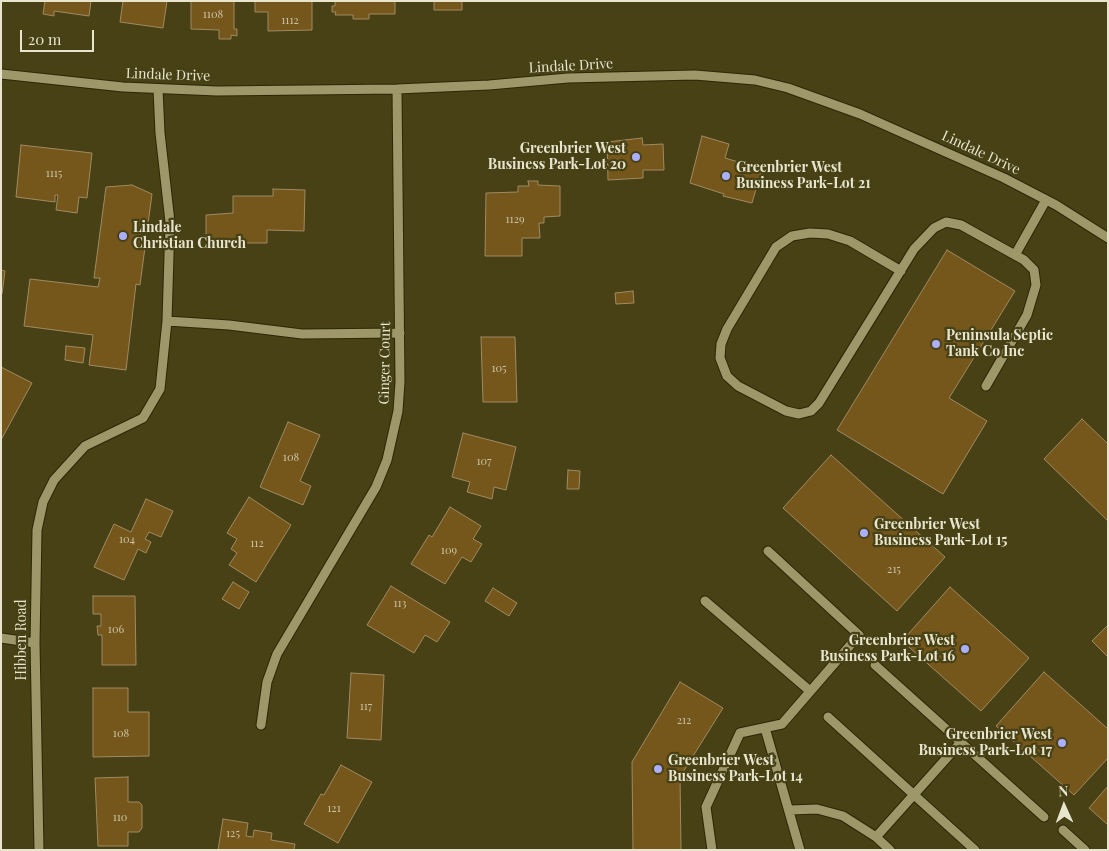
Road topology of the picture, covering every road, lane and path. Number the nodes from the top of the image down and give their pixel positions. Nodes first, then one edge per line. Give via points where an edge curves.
1 (1, 74) edge
2 (158, 89) junction
3 (397, 89) junction
4 (1046, 200) junction
5 (1108, 238) edge
6 (1015, 255) junction
7 (901, 271) junction
8 (166, 321) junction
9 (400, 333) junction
10 (986, 386) dead end
11 (768, 551) dead end
12 (705, 601) dead end
13 (1, 638) edge
14 (35, 643) junction
15 (875, 666) dead end
16 (810, 691) junction
17 (828, 718) dead end
18 (261, 725) dead end
19 (765, 728) junction
20 (961, 742) junction
21 (914, 795) junction
22 (790, 810) junction
23 (1044, 817) dead end
24 (1064, 830) dead end
25 (876, 837) junction
26 (39, 850) edge
27 (712, 850) edge
28 (800, 850) edge
29 (890, 850) edge
30 (975, 850) edge
31 (1085, 850) edge

1 - 2 street, Lindale Drive
2 - 3 street, Lindale Drive
2 - 8 street via 170,222
3 - 4 street, Lindale Drive via 568,78 695,75 754,80 788,88 860,114
3 - 9 street, Ginger Court
4 - 5 street, Lindale Drive
4 - 6 street
6 - 7 street via 961,225 946,222 922,238
6 - 10 street via 1034,270 1036,285 1027,315
7 - 7 street via 819,403 810,411 799,414 786,411 738,386 727,376 720,358 727,329 776,247 792,236 828,234 850,241
8 - 9 street via 302,334
8 - 14 street, Hibben Road via 160,389 143,418 85,446 54,480 44,502 37,530
9 - 18 street, Ginger Court via 398,411 388,460 366,505 277,654 268,682
11 - 16 street via 859,636
12 - 16 street
13 - 14 street
14 - 26 street, Hibben Road
15 - 20 street
16 - 19 street via 782,724
17 - 21 street
19 - 22 street
19 - 27 street via 740,733 706,807
20 - 21 street
20 - 23 street
21 - 25 street
21 - 30 street
22 - 25 street via 817,809 843,816
22 - 28 street
24 - 31 street
25 - 29 street

